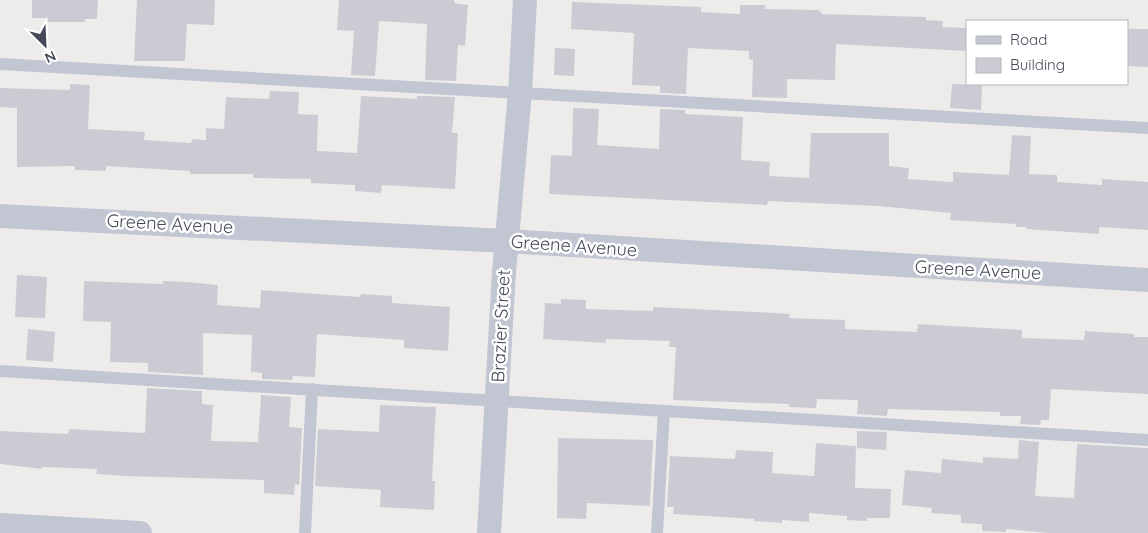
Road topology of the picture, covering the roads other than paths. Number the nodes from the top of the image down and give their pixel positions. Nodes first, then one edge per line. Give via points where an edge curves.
1 (525, 0) edge
2 (0, 64) edge
3 (520, 92) junction
4 (1148, 128) edge
5 (0, 216) edge
6 (506, 241) junction
7 (1148, 280) edge
8 (0, 372) edge
9 (312, 389) junction
10 (496, 400) junction
11 (664, 411) junction
12 (1148, 440) edge
13 (0, 525) edge
14 (140, 533) edge
15 (305, 533) edge
16 (489, 533) edge
17 (657, 533) edge

1 - 3 street, Brazier Street
2 - 3 lane
3 - 4 lane
3 - 6 street, Brazier Street
5 - 6 street, Greene Avenue
6 - 7 street, Greene Avenue
6 - 10 street, Brazier Street
8 - 9 lane
9 - 10 lane
9 - 15 lane
10 - 11 lane
10 - 16 street, Brazier Street
11 - 12 lane
11 - 17 lane
13 - 14 street

